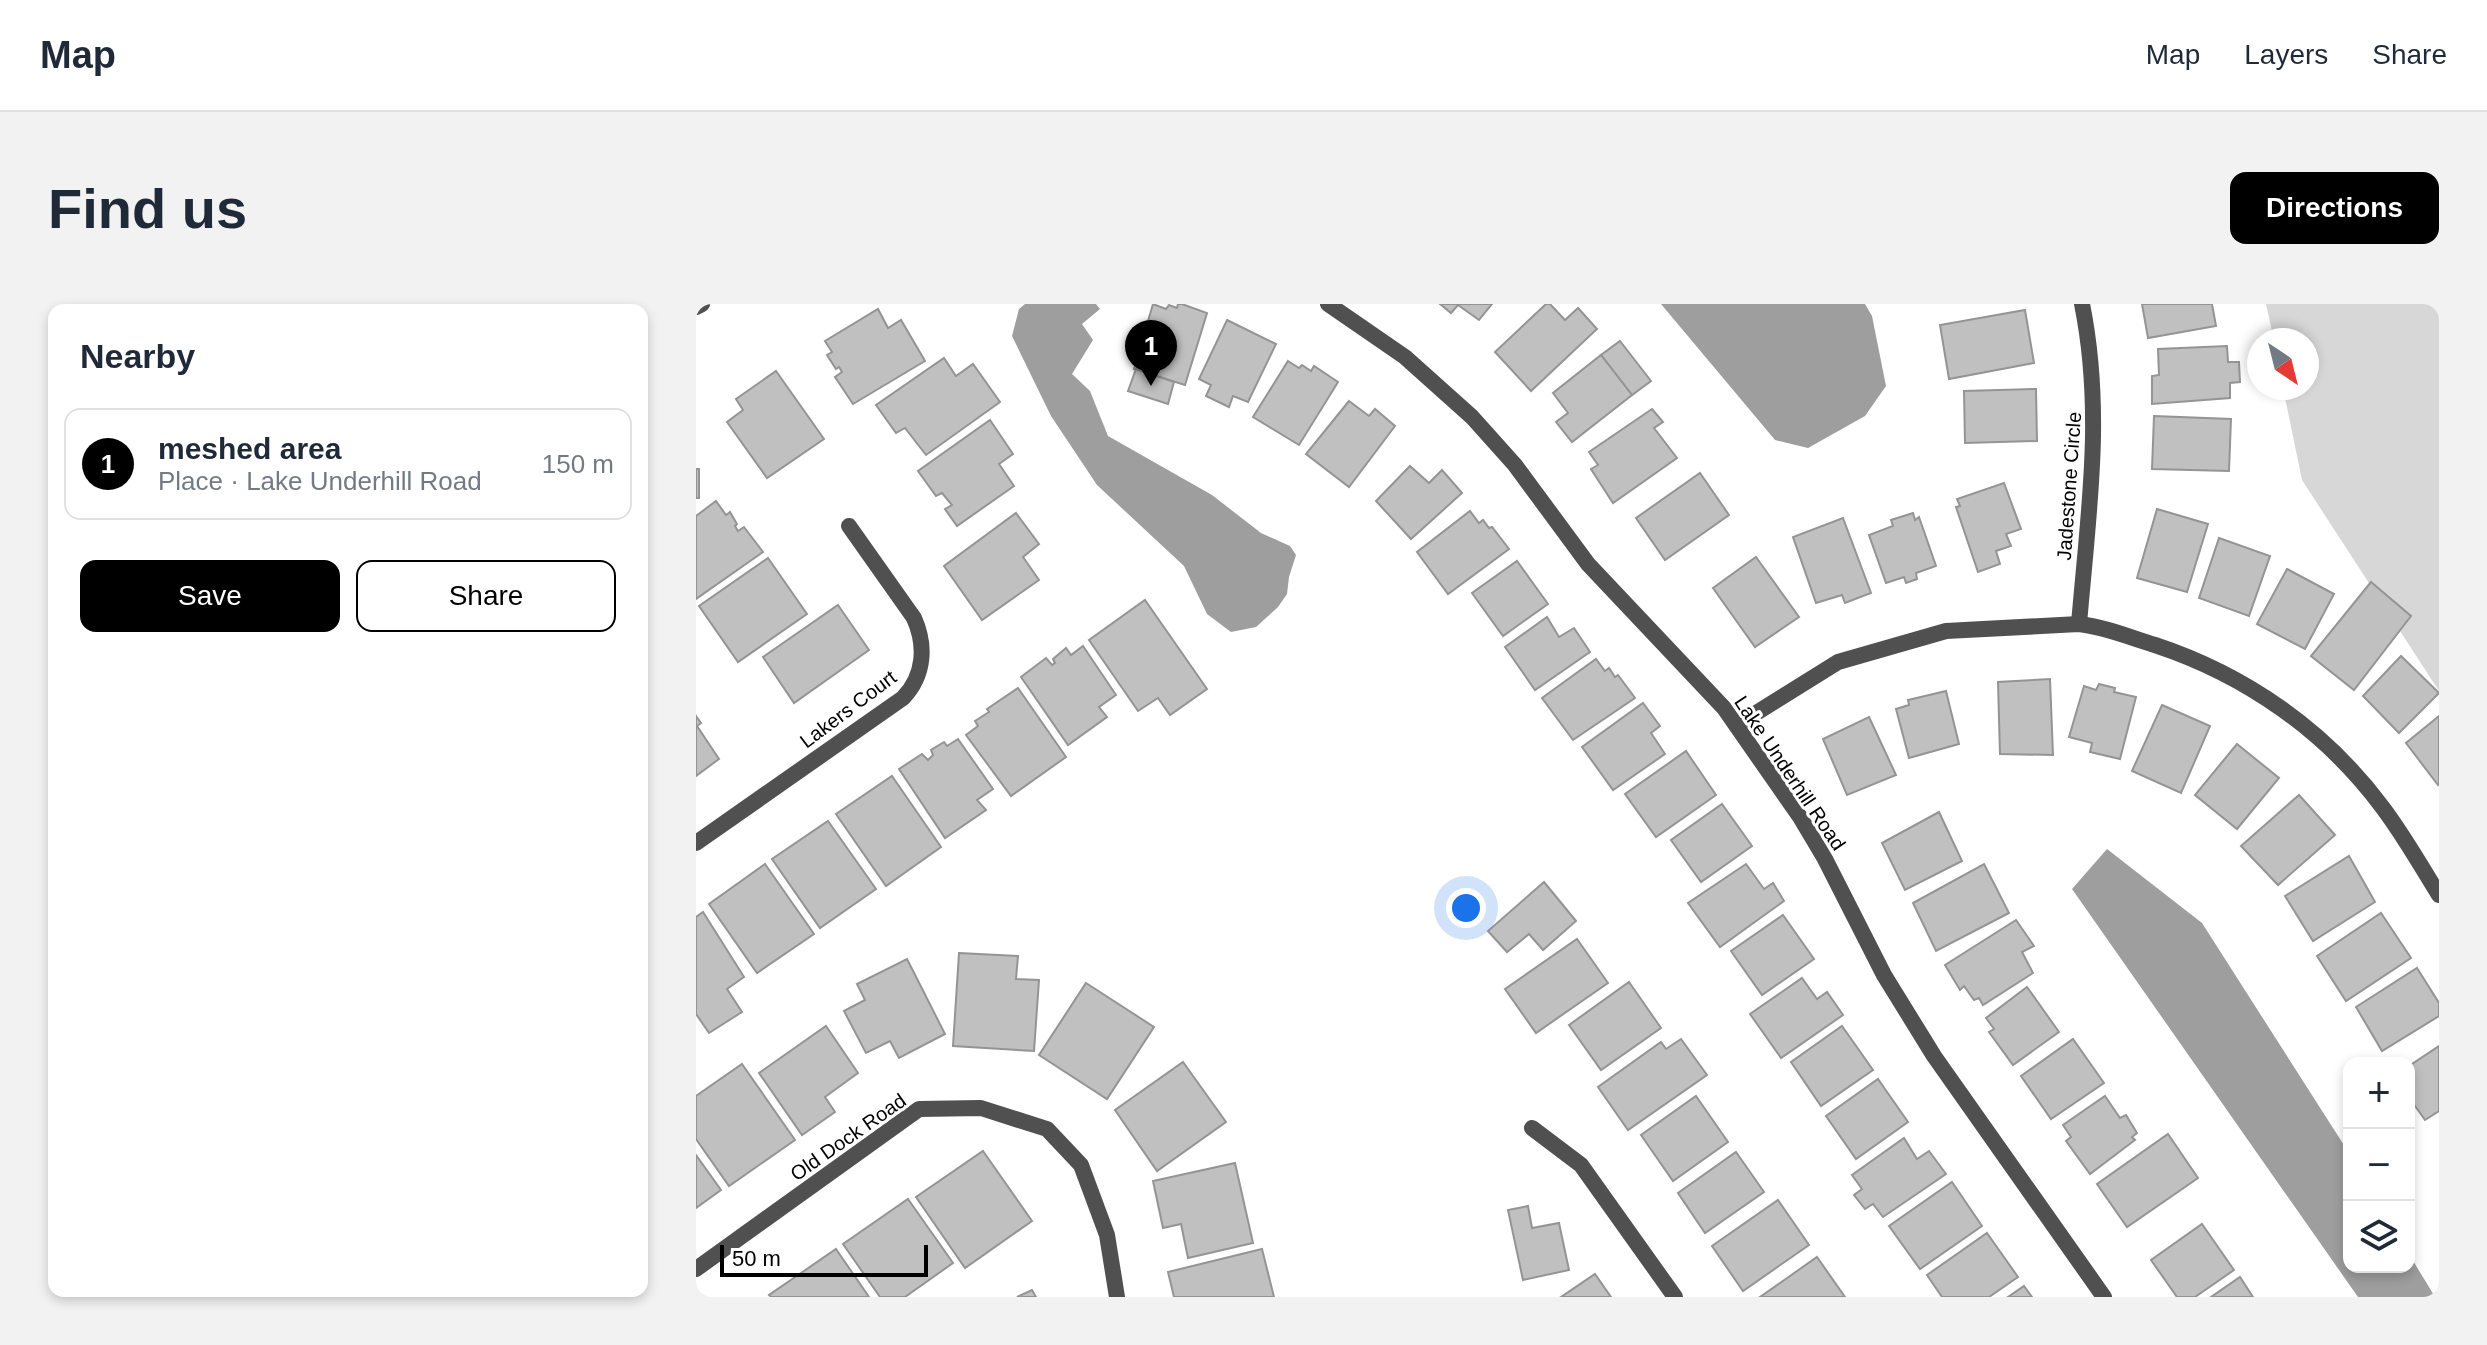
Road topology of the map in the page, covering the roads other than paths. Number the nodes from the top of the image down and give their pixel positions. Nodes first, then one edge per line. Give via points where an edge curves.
1 (702, 304) edge
2 (1328, 304) edge
3 (2082, 304) edge
4 (696, 307) edge
5 (849, 526) dead end
6 (2079, 624) junction
7 (1737, 725) junction
8 (696, 843) edge
9 (2439, 895) edge
10 (1532, 1128) dead end
11 (696, 1269) edge
12 (1117, 1297) edge
13 (1675, 1297) edge
14 (2104, 1297) edge

1 - 4 street
2 - 7 street, Lake Underhill Road via 1405,357 1472,417 1515,465 1588,564
3 - 6 street, Jadestone Circle via 2095,427
5 - 8 street, Lakers Court via 914,618 922,653 915,683 903,698
6 - 7 street via 1946,631 1838,662
6 - 9 street via 2194,658 2287,711 2370,791
7 - 14 street, Lake Underhill Road via 1825,859 1917,1030
10 - 13 street via 1581,1165
11 - 12 street, Old Dock Road via 919,1109 981,1108 1047,1129 1081,1165 1107,1235

